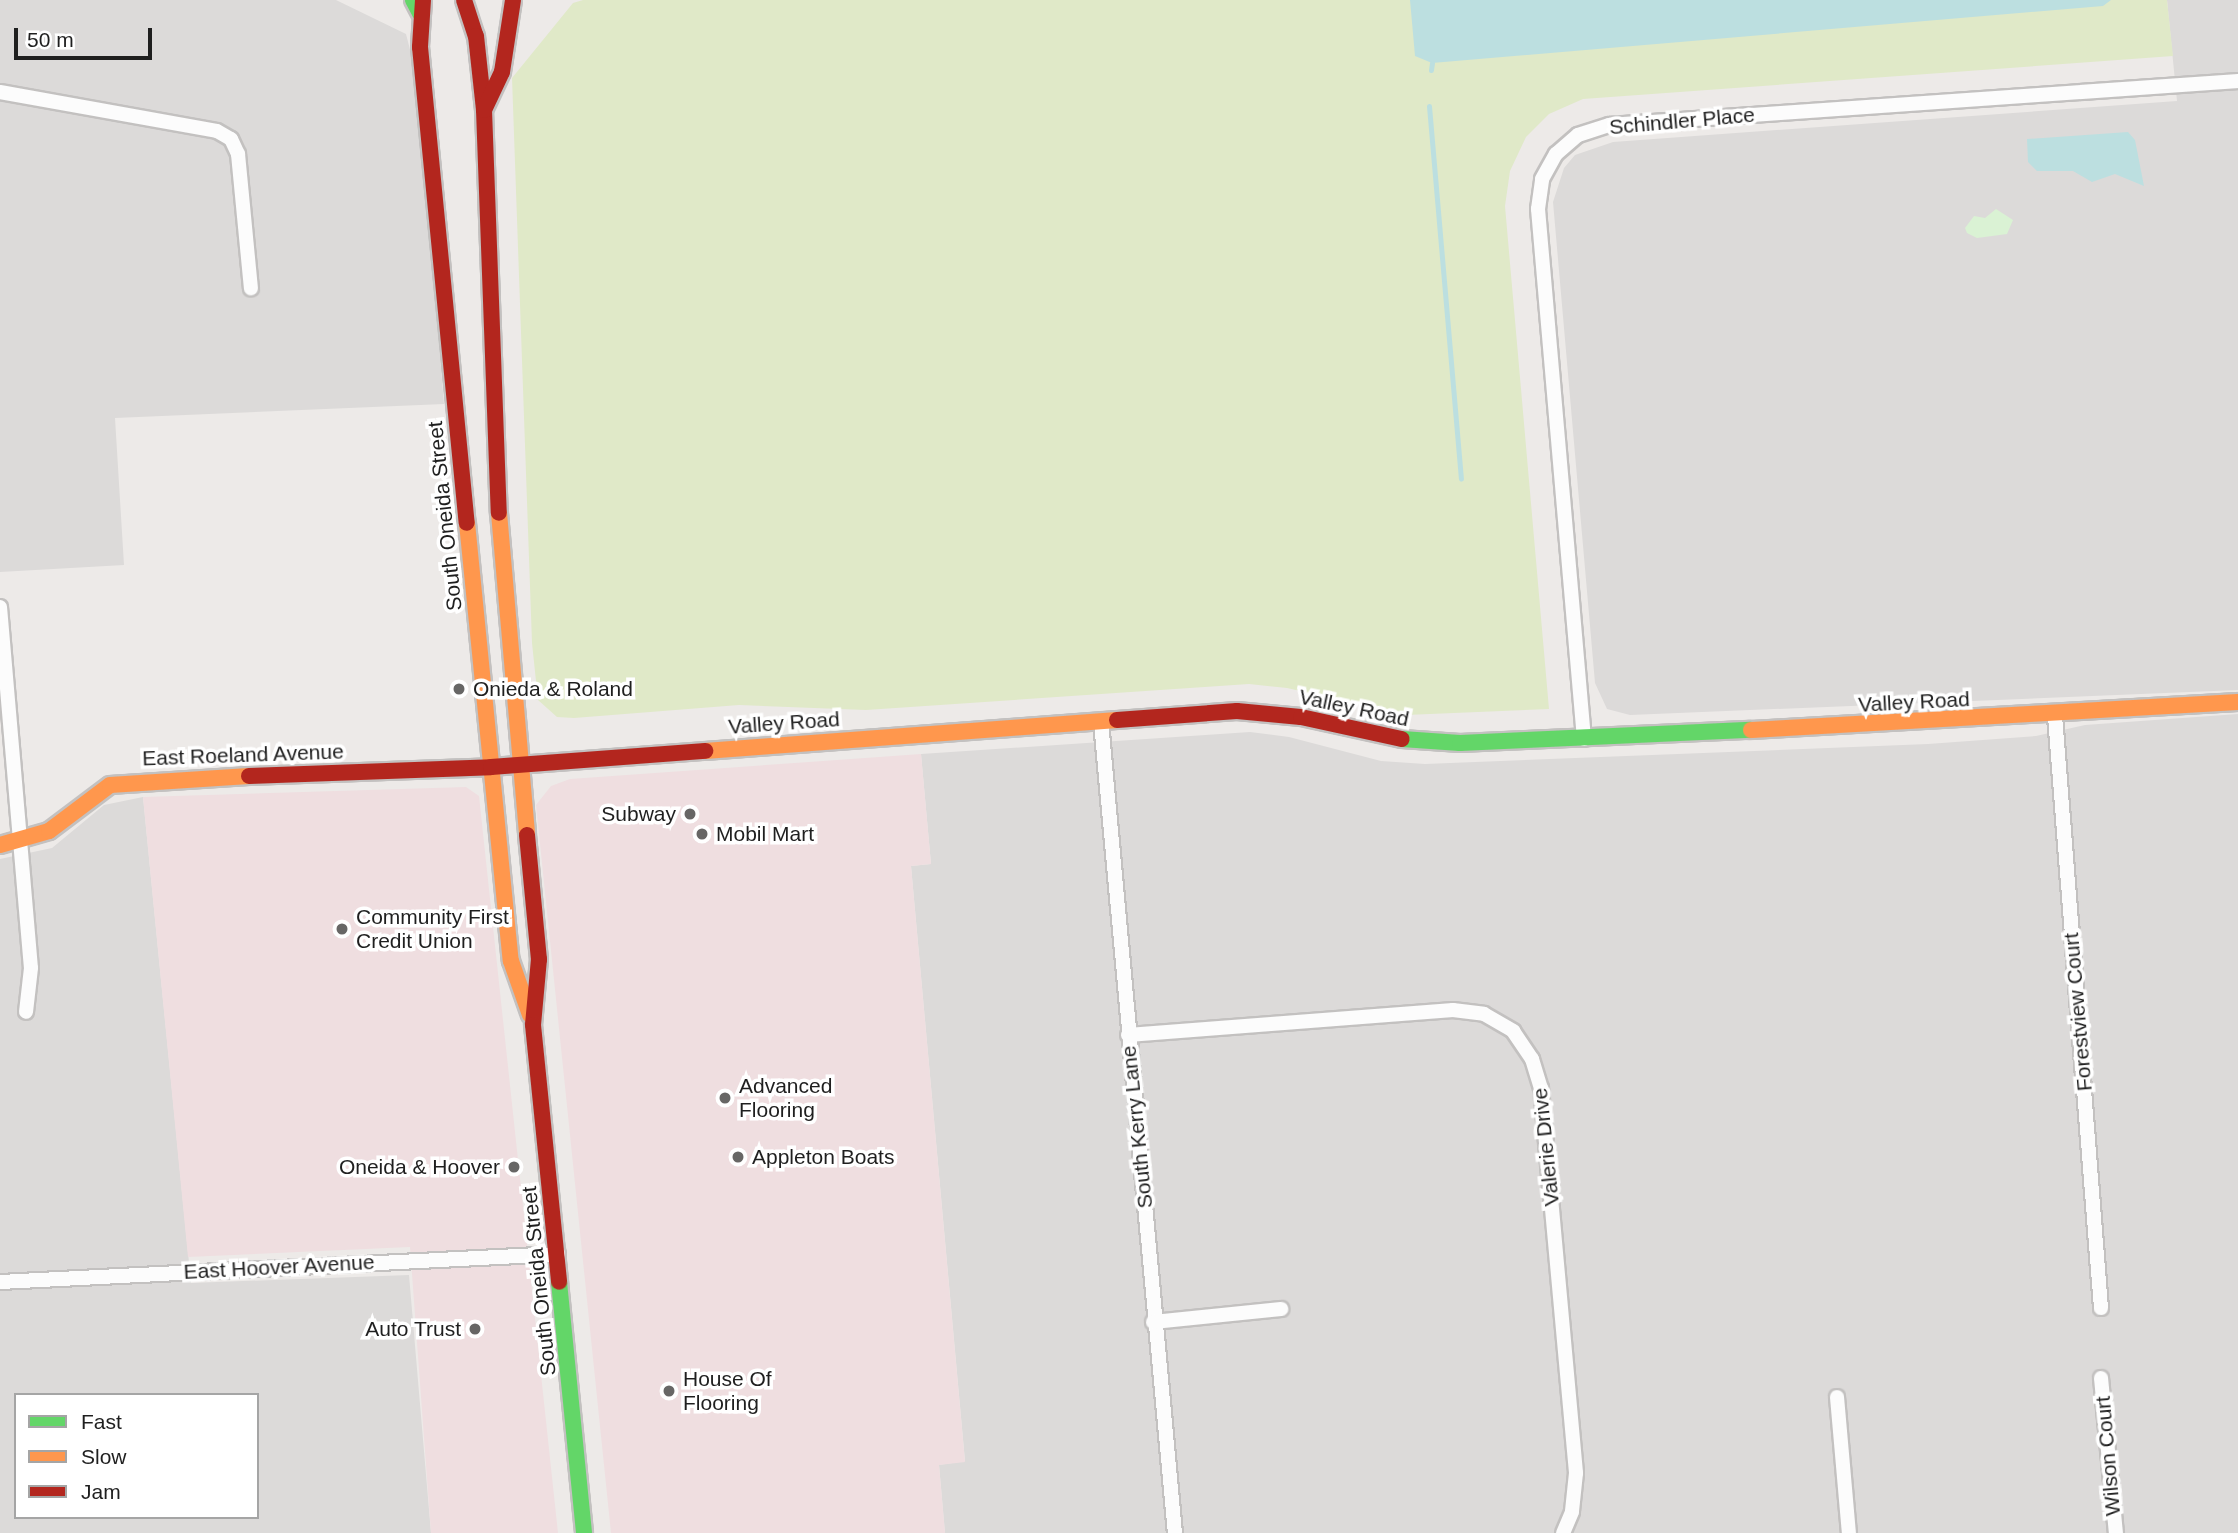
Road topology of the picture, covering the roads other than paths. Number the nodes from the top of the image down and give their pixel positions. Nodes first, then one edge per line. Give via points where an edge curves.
1 (464, 0) edge
2 (513, 0) edge
3 (419, 4) edge
4 (2238, 81) edge
5 (0, 93) edge
6 (484, 110) junction
7 (251, 288) dead end
8 (0, 607) edge
9 (2238, 702) edge
10 (2055, 716) junction
11 (1101, 722) junction
12 (1584, 739) junction
13 (505, 765) junction
14 (19, 842) junction
15 (0, 845) edge
16 (26, 1012) dead end
17 (533, 1025) junction
18 (1128, 1035) junction
19 (558, 1254) junction
20 (0, 1282) edge
21 (2102, 1308) dead end
22 (1281, 1309) dead end
23 (1153, 1322) junction
24 (2101, 1378) dead end
25 (1837, 1397) dead end
26 (584, 1533) edge
27 (1175, 1533) edge
28 (1563, 1533) edge
29 (1849, 1533) edge
30 (2116, 1533) edge

1 - 6 main road, South Oneida Street via 476,36
2 - 6 main road via 502,72
3 - 13 main road, South Oneida Street via 420,47
4 - 12 street, Schindler Place via 1609,125 1578,135 1556,155 1542,179 1538,209
5 - 7 street via 217,131 231,139 238,154
6 - 13 main road, South Oneida Street
8 - 14 street
9 - 10 main road, Valley Road
10 - 12 main road, Valley Road
10 - 21 street, Forestview Court
11 - 12 main road, Valley Road via 1237,712 1301,717 1408,741
11 - 13 main road, Valley Road
11 - 18 street, South Kerry Lane
13 - 14 main road, East Roeland Avenue via 130,780 110,785 49,831
13 - 17 main road, South Oneida Street via 539,958
13 - 17 main road, South Oneida Street via 511,961
14 - 15 main road, East Roeland Avenue
14 - 16 street via 31,968
17 - 19 main road, South Oneida Street
18 - 23 street, South Kerry Lane
18 - 28 street, Valerie Drive via 1453,1010 1484,1014 1513,1031 1538,1071 1542,1101 1576,1473 1572,1512
19 - 20 street, East Hoover Avenue
19 - 26 main road, South Oneida Street
22 - 23 street
23 - 27 street, South Kerry Lane
24 - 30 street, Wilson Court
25 - 29 street

